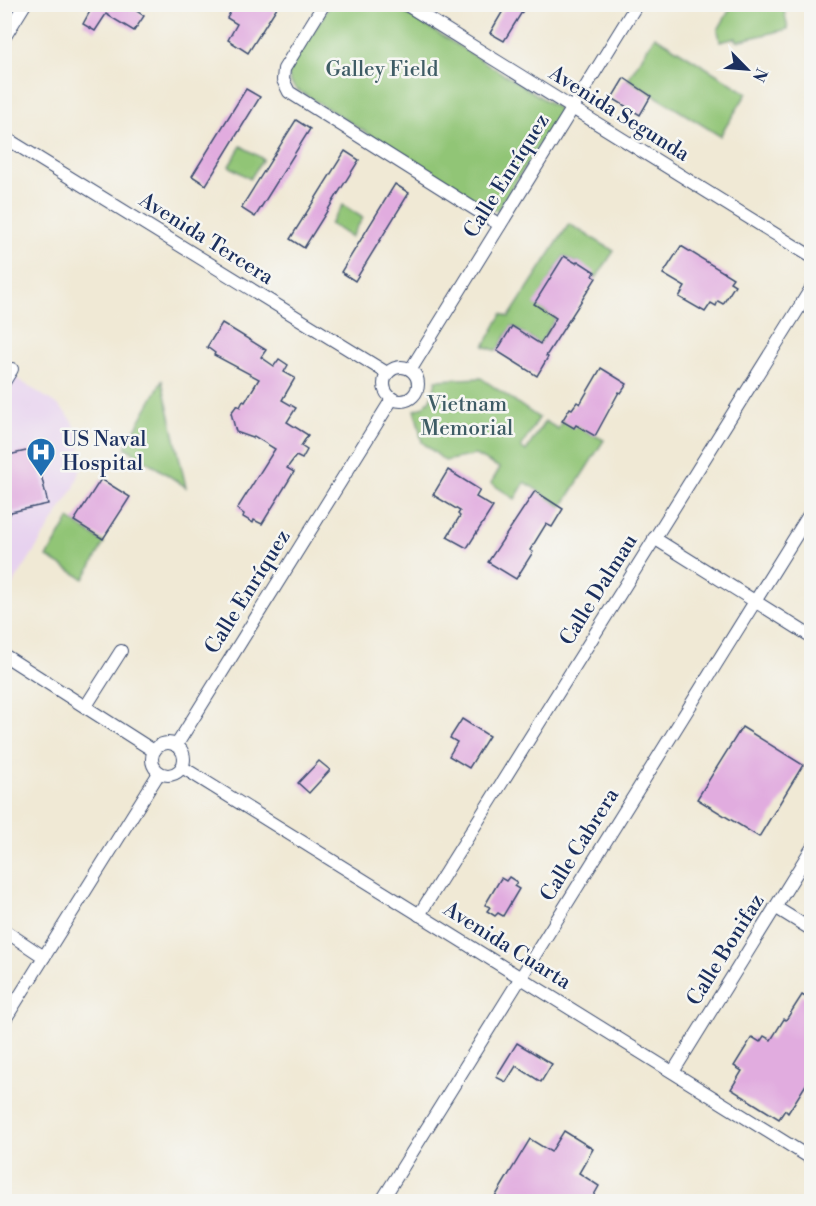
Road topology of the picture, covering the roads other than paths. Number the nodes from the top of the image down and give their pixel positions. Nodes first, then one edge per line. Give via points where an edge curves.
1 (25, 4) edge
2 (324, 4) edge
3 (405, 4) edge
4 (637, 4) edge
5 (4, 38) edge
6 (572, 108) junction
7 (4, 137) edge
8 (500, 225) junction
9 (812, 256) edge
10 (812, 287) edge
11 (12, 369) dead end
12 (411, 369) junction
13 (387, 374) junction
14 (4, 382) edge
15 (392, 399) junction
16 (812, 510) edge
17 (654, 538) junction
18 (754, 601) junction
19 (812, 637) edge
20 (121, 651) dead end
21 (4, 655) edge
22 (86, 706) junction
23 (176, 746) junction
24 (154, 751) junction
25 (182, 767) junction
26 (159, 773) junction
27 (812, 848) edge
28 (775, 907) junction
29 (419, 915) junction
30 (812, 930) edge
31 (8, 933) dead end
32 (45, 957) junction
33 (520, 977) junction
34 (6, 1017) edge
35 (673, 1072) junction
36 (812, 1159) edge
37 (381, 1202) edge

1 - 5 street
2 - 8 street via 284,69 283,81 289,92
3 - 6 street, Avenida Segunda
4 - 6 street, Calle Enríquez
6 - 8 street, Calle Enríquez
6 - 9 street, Avenida Segunda
7 - 13 street, Avenida Tercera
8 - 12 street, Calle Enríquez
10 - 17 street, Calle Dalmau
11 - 14 street
12 - 13 street via 396,367
12 - 15 street via 418,377 416,393 408,400
13 - 15 street via 385,390
15 - 23 street, Calle Enríquez
16 - 18 street, Calle Cabrera
17 - 18 street
17 - 29 street, Calle Dalmau
18 - 19 street
18 - 33 street, Calle Cabrera
20 - 22 street
21 - 22 street
22 - 24 street
23 - 24 street via 162,744
23 - 25 street via 184,758
24 - 26 street via 152,760
25 - 26 street via 169,775
25 - 29 street, Avenida Cuarta
26 - 32 street
27 - 28 street, Calle Bonifaz
28 - 30 street
28 - 35 street, Calle Bonifaz
29 - 33 street, Avenida Cuarta
31 - 32 street
32 - 34 street
33 - 35 street, Avenida Cuarta
33 - 37 street, Calle Cabrera
35 - 36 street, Avenida Cuarta

